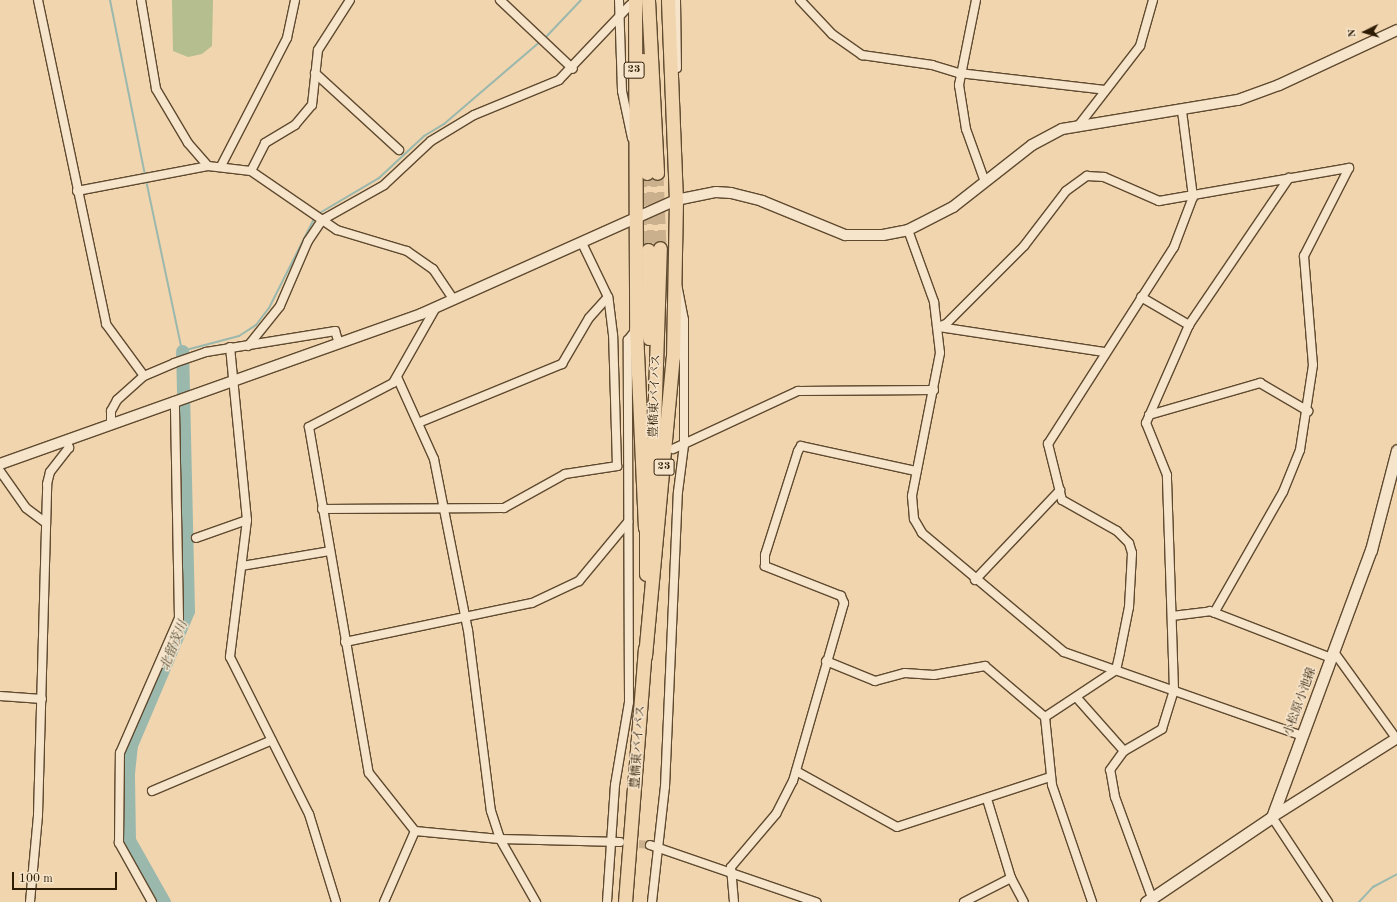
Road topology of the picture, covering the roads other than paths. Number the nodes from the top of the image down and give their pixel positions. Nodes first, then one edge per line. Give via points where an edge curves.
1 (38, 0) edge
2 (141, 0) edge
3 (295, 0) edge
4 (350, 0) edge
5 (500, 0) edge
6 (619, 0) edge
7 (648, 0) edge
8 (668, 0) edge
9 (676, 0) edge
10 (800, 0) edge
11 (976, 0) edge
12 (1153, 0) edge
13 (635, 2) edge
14 (619, 14) junction
15 (1397, 30) edge
16 (573, 69) junction
17 (314, 73) junction
18 (959, 73) junction
19 (1105, 90) junction
20 (672, 101) junction
21 (1182, 111) junction
22 (1079, 125) junction
23 (633, 141) junction
24 (399, 150) dead end
25 (208, 166) junction
26 (221, 166) junction
27 (251, 171) junction
28 (1289, 178) junction
29 (985, 182) junction
30 (76, 191) junction
31 (1193, 197) junction
32 (676, 200) junction
33 (318, 217) junction
34 (634, 220) junction
35 (908, 230) junction
36 (582, 243) junction
37 (675, 278) junction
38 (608, 297) junction
39 (1141, 297) junction
40 (454, 300) junction
41 (435, 308) junction
42 (1189, 324) junction
43 (938, 327) junction
44 (636, 330) junction
45 (339, 343) junction
46 (248, 346) junction
47 (230, 347) junction
48 (1104, 352) junction
49 (144, 376) junction
50 (397, 378) junction
51 (232, 381) junction
52 (934, 390) junction
53 (181, 399) junction
54 (1308, 411) junction
55 (1149, 415) junction
56 (418, 423) junction
57 (111, 425) junction
58 (67, 441) junction
59 (684, 445) junction
60 (673, 449) dead end
61 (1397, 450) edge
62 (0, 464) edge
63 (0, 471) edge
64 (916, 471) junction
65 (1060, 490) junction
66 (443, 508) junction
67 (322, 509) junction
68 (247, 520) junction
69 (628, 522) junction
70 (46, 523) junction
71 (645, 528) junction
72 (196, 538) dead end
73 (330, 551) junction
74 (242, 566) junction
75 (975, 580) junction
76 (646, 592) junction
77 (1214, 613) junction
78 (1172, 616) junction
79 (466, 619) junction
80 (345, 642) junction
81 (1332, 655) junction
82 (645, 656) junction
83 (826, 661) junction
84 (1116, 670) junction
85 (1174, 690) junction
86 (0, 696) edge
87 (1077, 698) junction
88 (42, 699) junction
89 (1045, 717) junction
90 (1302, 736) junction
91 (1397, 738) edge
92 (272, 740) junction
93 (1124, 751) junction
94 (796, 771) junction
95 (1050, 777) junction
96 (152, 791) dead end
97 (987, 799) junction
98 (1272, 817) junction
99 (415, 831) junction
100 (500, 839) junction
101 (616, 842) junction
102 (650, 845) tunnel mouth
103 (659, 845) junction
104 (731, 872) junction
105 (1011, 878) junction
106 (385, 898) edge
107 (1149, 900) edge
108 (30, 902) edge
109 (152, 902) edge
110 (336, 902) edge
111 (392, 902) edge
112 (536, 902) edge
113 (607, 902) edge
114 (625, 902) edge
115 (652, 902) edge
116 (734, 902) edge
117 (816, 902) edge
118 (964, 902) edge
119 (1024, 902) edge
120 (1092, 902) edge
121 (1328, 902) edge

1 - 30 street
2 - 25 street via 156,89 188,143
3 - 26 street via 287,38
4 - 17 street via 322,41
5 - 16 street
6 - 14 street
7 - 13 highway, 23 via 652,173
8 - 20 highway
9 - 20 street via 677,72
10 - 18 street via 832,34 862,55 932,65
11 - 18 street
12 - 19 street via 1140,46
13 - 14 street
13 - 23 highway, 23
14 - 16 street
14 - 23 street via 625,116
15 - 21 street via 1279,85 1238,100
16 - 33 street via 559,80 481,112 437,137 384,186
17 - 24 street
17 - 27 street via 315,95 307,112 295,125 265,143
18 - 19 street
18 - 29 street via 966,129
19 - 22 street
20 - 32 highway
21 - 22 street
21 - 31 street
22 - 29 street via 1062,129 1032,145
23 - 34 highway
25 - 26 street
25 - 30 street
26 - 27 street
27 - 33 street
28 - 31 street
28 - 42 street
28 - 54 street via 1349,168 1304,256 1313,365
29 - 35 street via 953,207
30 - 49 street via 106,324
31 - 39 street via 1174,247
31 - 43 street via 1159,201 1104,177 1087,176 1079,180 1024,246 946,324
32 - 34 street
32 - 35 street via 716,192 731,193 762,201 845,235 884,235
32 - 37 highway
33 - 40 street via 337,230 406,251 433,269
33 - 46 street via 280,306
34 - 36 street
34 - 44 highway
35 - 43 street via 924,267
36 - 38 street
36 - 40 street
37 - 59 street via 682,296 684,320
37 - 82 highway, 23 via 672,373
38 - 56 street via 589,318 562,364
38 - 66 street via 613,335 617,466 565,474 504,508
39 - 42 street
39 - 48 street
40 - 41 street
41 - 45 street
41 - 50 street
42 - 55 street
43 - 48 street
43 - 52 street via 940,353
44 - 69 street via 628,340 632,462
44 - 71 highway, 23
45 - 46 street via 335,331
45 - 51 street
46 - 47 street
47 - 49 street via 188,358
47 - 51 street
48 - 65 street via 1048,444
49 - 57 street via 117,400 111,411
50 - 56 street
50 - 67 street via 393,384 309,427
51 - 53 street
51 - 68 street
52 - 59 street via 798,391
52 - 64 street
53 - 57 street
53 - 109 street via 179,618 120,753 119,842
54 - 55 street via 1260,383
54 - 77 street via 1300,450 1283,492
55 - 78 street via 1148,429 1167,475
56 - 66 street via 434,459
57 - 58 street
58 - 62 street
58 - 70 street via 69,448 50,472
59 - 60 street
59 - 103 street via 678,492
61 - 81 main road, 小松原小池線 via 1371,550
63 - 70 street via 32,516
64 - 75 street via 912,496 914,519 938,549
64 - 83 street via 800,446 765,555 765,566 844,598
65 - 75 street
65 - 84 street via 1062,500 1117,531 1129,542 1132,553 1129,607
66 - 67 street
66 - 79 street
67 - 73 street
68 - 72 street
68 - 74 street
69 - 79 street via 579,581 532,603
69 - 101 street via 629,702 615,785
70 - 88 street
71 - 76 highway, 豊橋東バイパス / 23
71 - 76 highway, 豊橋東バイパス / 23 via 654,249 656,427
73 - 74 street
73 - 80 street
74 - 92 street via 230,657
75 - 84 street via 1054,646
76 - 82 highway, 豊橋東バイパス / 23
77 - 78 street
77 - 81 street
78 - 85 street
79 - 80 street
79 - 100 street via 491,811
80 - 99 street via 369,773
81 - 90 main road, 小松原小池線
81 - 91 street
82 - 114 highway, 豊橋東バイパス / 23
83 - 89 street via 875,681 905,673 934,675 985,666
83 - 94 street
84 - 85 street
84 - 87 street
85 - 90 street
85 - 93 street via 1162,729
86 - 88 street
87 - 89 street
87 - 93 street
88 - 108 street via 38,815
89 - 95 street
90 - 98 main road, 小松原小池線
91 - 98 street
92 - 96 street
92 - 110 street via 309,814
93 - 107 street via 1110,770 1112,786
94 - 97 street via 897,827
94 - 104 street via 785,800
95 - 97 street
95 - 120 street
97 - 105 street
98 - 107 main road
98 - 121 street
99 - 100 street
99 - 106 street
100 - 101 street
100 - 112 street
101 - 113 street
102 - 103 street
103 - 104 street
103 - 115 street
104 - 116 street
104 - 117 street
105 - 118 street
105 - 119 street
106 - 111 street

